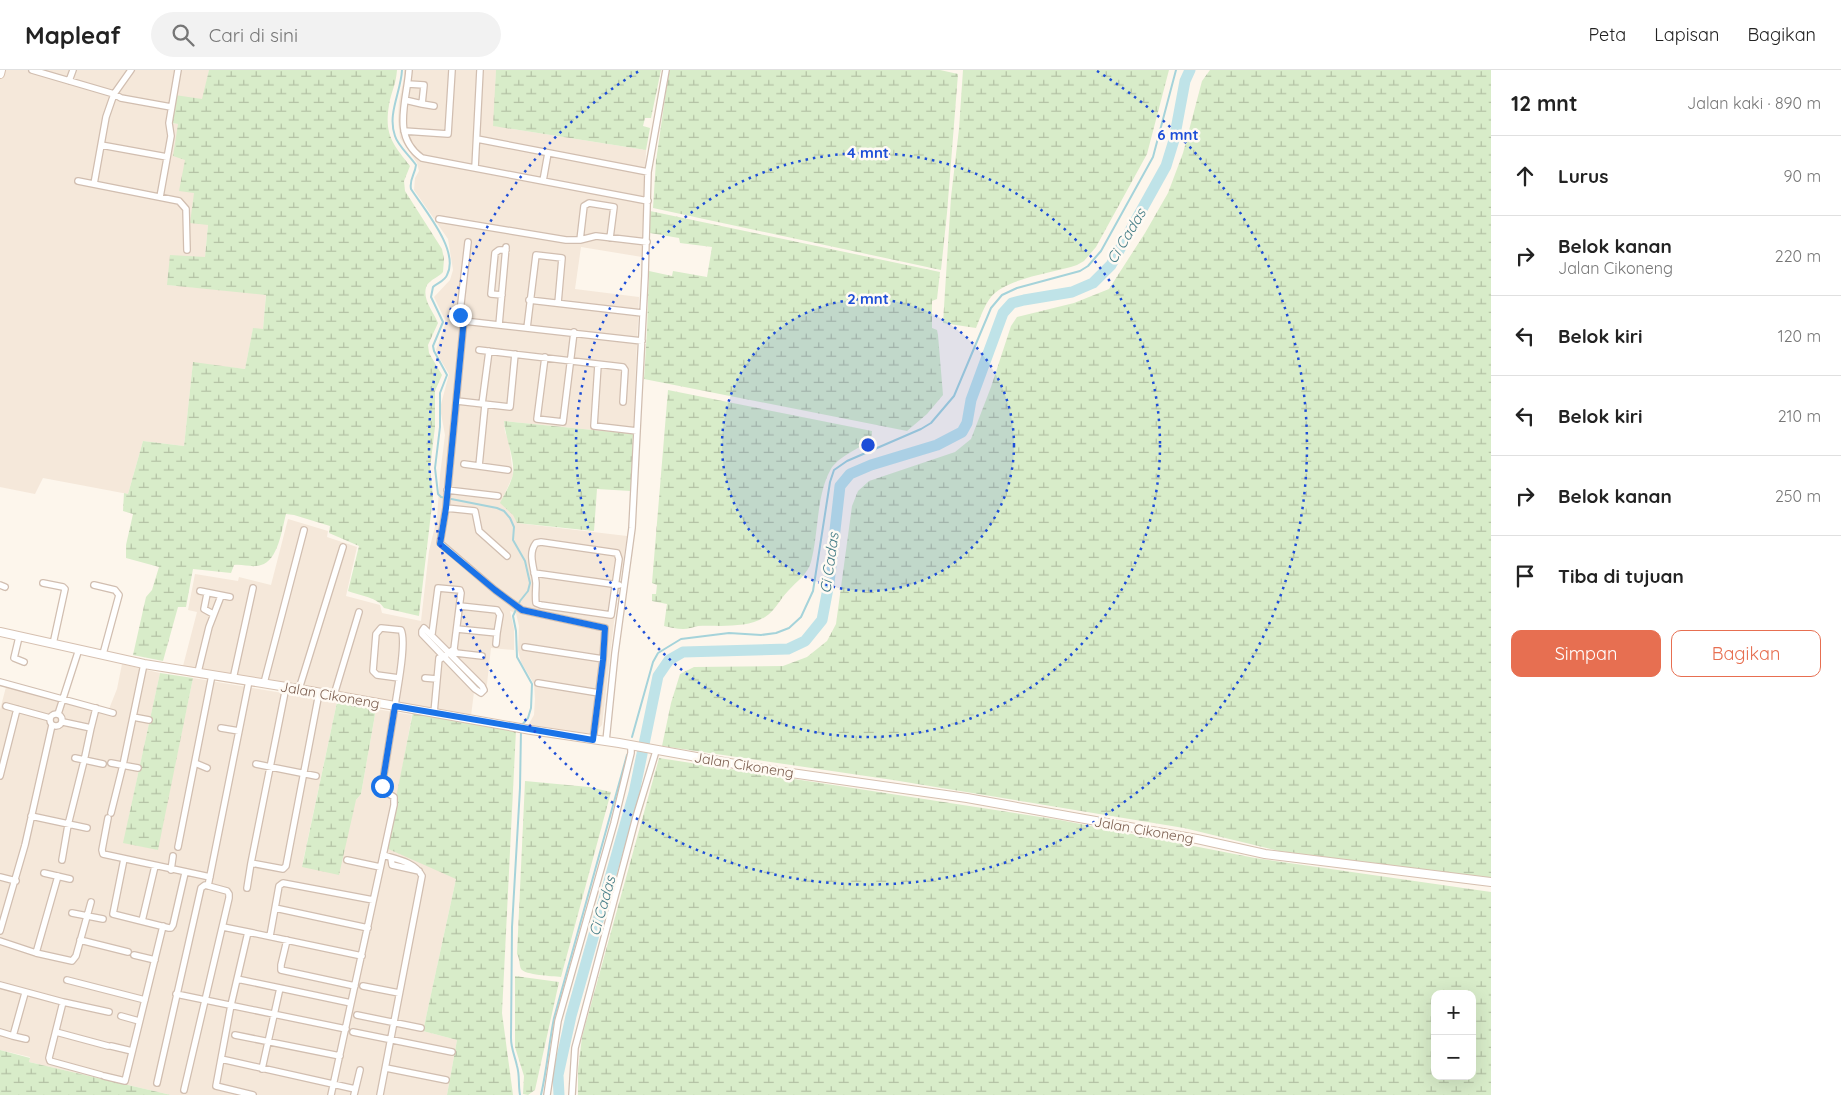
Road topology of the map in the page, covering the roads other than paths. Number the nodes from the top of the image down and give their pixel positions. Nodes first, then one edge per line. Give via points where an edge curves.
1 (1, 70) edge
2 (32, 70) edge
3 (73, 70) edge
4 (131, 70) edge
5 (178, 70) edge
6 (409, 70) edge
7 (452, 70) edge
8 (480, 70) edge
9 (666, 70) edge
10 (0, 74) edge
11 (69, 81) junction
12 (408, 84) junction
13 (114, 94) junction
14 (405, 100) junction
15 (422, 104) junction
16 (434, 106) dead end
17 (171, 107) junction
18 (404, 131) junction
19 (477, 139) junction
20 (101, 145) junction
21 (548, 153) junction
22 (167, 157) junction
23 (475, 168) junction
24 (648, 172) junction
25 (78, 181) dead end
26 (543, 181) junction
27 (94, 184) junction
28 (160, 197) junction
29 (648, 201) junction
30 (439, 219) dead end
31 (610, 238) junction
32 (580, 240) junction
33 (468, 242) dead end
34 (647, 242) junction
35 (188, 250) dead end
36 (502, 295) junction
37 (530, 300) junction
38 (558, 303) junction
39 (642, 313) junction
40 (464, 321) junction
41 (499, 325) junction
42 (527, 328) junction
43 (574, 332) junction
44 (642, 341) junction
45 (479, 350) dead end
46 (489, 351) junction
47 (515, 354) junction
48 (545, 357) junction
49 (571, 360) junction
50 (598, 365) junction
51 (457, 401) junction
52 (624, 402) dead end
53 (484, 405) junction
54 (637, 431) junction
55 (464, 464) dead end
56 (479, 466) junction
57 (508, 470) dead end
58 (447, 495) junction
59 (498, 496) dead end
60 (446, 508) junction
61 (304, 530) dead end
62 (343, 547) dead end
63 (507, 556) dead end
64 (534, 573) junction
65 (43, 583) dead end
66 (616, 584) junction
67 (94, 585) dead end
68 (624, 585) junction
69 (253, 588) dead end
70 (200, 591) dead end
71 (207, 594) junction
72 (221, 596) junction
73 (230, 597) dead end
74 (460, 606) junction
75 (359, 612) dead end
76 (213, 614) junction
77 (458, 629) junction
78 (0, 632) edge
79 (497, 633) junction
80 (432, 634) junction
81 (19, 637) junction
82 (53, 644) junction
83 (441, 644) junction
84 (496, 644) dead end
85 (525, 647) dead end
86 (79, 649) junction
87 (452, 650) junction
88 (103, 654) junction
89 (441, 656) junction
90 (482, 656) dead end
91 (603, 660) junction
92 (24, 662) dead end
93 (144, 664) junction
94 (198, 672) junction
95 (212, 674) junction
96 (399, 678) junction
97 (425, 678) dead end
98 (233, 679) junction
99 (437, 679) junction
100 (249, 681) junction
101 (0, 682) edge
102 (264, 683) junction
103 (538, 683) dead end
104 (286, 687) junction
105 (299, 689) junction
106 (319, 693) junction
107 (599, 693) junction
108 (334, 695) junction
109 (62, 698) junction
110 (6, 706) dead end
111 (395, 706) junction
112 (96, 708) junction
113 (17, 709) junction
114 (113, 713) dead end
115 (434, 713) junction
116 (58, 714) junction
117 (133, 717) junction
118 (50, 718) junction
119 (149, 720) dead end
120 (63, 722) junction
121 (52, 725) junction
122 (91, 728) junction
123 (221, 728) dead end
124 (239, 731) junction
125 (593, 740) junction
126 (606, 742) junction
127 (633, 746) junction
128 (655, 751) junction
129 (75, 758) dead end
130 (234, 759) junction
131 (84, 761) junction
132 (242, 761) dead end
133 (111, 762) dead end
134 (194, 763) junction
135 (103, 764) dead end
136 (256, 764) dead end
137 (123, 765) junction
138 (270, 766) junction
139 (138, 768) dead end
140 (208, 768) dead end
141 (303, 773) junction
142 (0, 776) edge
143 (316, 776) dead end
144 (32, 816) junction
145 (68, 825) junction
146 (87, 828) dead end
147 (178, 847) dead end
148 (383, 855) junction
149 (173, 856) dead end
150 (124, 859) junction
151 (62, 860) dead end
152 (347, 860) dead end
153 (251, 863) junction
154 (155, 866) junction
155 (380, 868) junction
156 (171, 870) junction
157 (44, 873) dead end
158 (184, 873) junction
159 (58, 876) junction
160 (0, 877) edge
161 (210, 878) junction
162 (70, 879) dead end
163 (16, 881) junction
164 (1491, 882) edge
165 (208, 886) junction
166 (248, 888) dead end
167 (373, 900) junction
168 (91, 902) dead end
169 (275, 908) junction
170 (72, 912) dead end
171 (86, 917) junction
172 (103, 919) dead end
173 (142, 921) junction
174 (163, 926) junction
175 (223, 927) junction
176 (368, 928) junction
177 (0, 931) edge
178 (248, 932) junction
179 (270, 936) junction
180 (80, 940) junction
181 (288, 940) junction
182 (0, 941) edge
183 (36, 953) junction
184 (362, 956) junction
185 (155, 960) junction
186 (237, 979) junction
187 (67, 980) dead end
188 (0, 985) edge
189 (355, 986) junction
190 (363, 986) dead end
191 (280, 988) junction
192 (25, 993) junction
193 (399, 993) junction
194 (176, 994) junction
195 (145, 1000) junction
196 (204, 1000) junction
197 (63, 1002) junction
198 (352, 1004) junction
199 (231, 1006) junction
200 (109, 1012) dead end
201 (274, 1014) junction
202 (357, 1015) dead end
203 (122, 1016) dead end
204 (139, 1020) junction
205 (394, 1022) junction
206 (421, 1028) dead end
207 (346, 1029) junction
208 (0, 1032) edge
209 (56, 1032) junction
210 (353, 1032) dead end
211 (235, 1035) dead end
212 (13, 1036) junction
213 (26, 1039) dead end
214 (390, 1040) junction
215 (268, 1042) junction
216 (132, 1051) junction
217 (452, 1052) dead end
218 (340, 1056) junction
219 (221, 1059) junction
220 (262, 1068) junction
221 (386, 1068) junction
222 (360, 1070) dead end
223 (446, 1080) dead end
224 (157, 1083) dead end
225 (334, 1084) junction
226 (184, 1090) dead end
227 (354, 1092) edge
228 (254, 1095) edge
229 (331, 1095) edge
230 (380, 1095) edge
231 (547, 1095) edge
232 (572, 1095) edge

1 - 10 street
2 - 11 street
3 - 11 street
4 - 13 street
5 - 17 street
6 - 12 street
7 - 18 street via 448,134
8 - 19 street
9 - 24 street
11 - 13 street
12 - 14 street
12 - 15 street via 424,85
13 - 17 street
13 - 20 street
14 - 15 street
14 - 18 street
15 - 16 street
17 - 22 street
18 - 23 street via 408,144 422,158
19 - 21 street
19 - 23 street
20 - 22 street
20 - 27 street
21 - 24 street
21 - 26 street
22 - 28 street
23 - 26 street
24 - 29 street
25 - 27 street
26 - 29 street
27 - 28 street
28 - 35 street via 179,200 186,209
29 - 34 street
30 - 32 street
31 - 32 street
31 - 32 street via 614,207 589,203 584,206
31 - 34 street
33 - 40 street via 460,312
34 - 39 street
36 - 36 street via 491,294 495,253 506,249
36 - 41 street
37 - 38 street
37 - 38 street via 536,256 560,257 563,260
37 - 42 street
38 - 39 street
39 - 44 street
40 - 41 street
40 - 51 street
41 - 42 street
42 - 43 street
43 - 44 street
43 - 49 street
44 - 54 street
45 - 46 street
46 - 47 street
46 - 53 street
47 - 48 street
47 - 53 street via 511,406
48 - 49 street
48 - 49 street via 538,419 564,422
49 - 50 street
50 - 52 street via 625,368
50 - 54 street via 594,426
51 - 53 street
51 - 58 street
53 - 56 street
54 - 68 street via 632,528
55 - 56 street
56 - 57 street
58 - 59 street
58 - 60 street
60 - 63 street via 476,511 479,531
60 - 91 street via 440,545 522,610 603,627
61 - 102 street
62 - 105 street
64 - 66 street
64 - 66 street via 538,605 609,615 613,612
64 - 66 street via 532,560 536,543 604,550 618,555
65 - 82 street via 65,589
66 - 68 street
67 - 88 street via 115,590 119,595
68 - 126 street
69 - 98 street
70 - 71 street
71 - 72 street
71 - 76 street via 204,609
72 - 73 street
72 - 76 street
74 - 77 street
74 - 79 street via 499,611
74 - 80 street via 460,590 438,588
75 - 108 street
76 - 94 street
77 - 79 street
77 - 87 street
78 - 81 street, Jalan Cikoneng
79 - 84 street
80 - 83 street
80 - 89 street via 426,628 422,631
81 - 82 street, Jalan Cikoneng
81 - 92 street via 14,658
82 - 86 street, Jalan Cikoneng
83 - 87 street
83 - 89 street
85 - 91 street
86 - 88 street, Jalan Cikoneng
86 - 109 street
87 - 89 street
87 - 89 street via 482,686 482,693
87 - 90 street
88 - 93 street, Jalan Cikoneng
89 - 99 street
91 - 107 street
93 - 94 street, Jalan Cikoneng
93 - 117 street
94 - 95 street, Jalan Cikoneng
95 - 98 street, Jalan Cikoneng
95 - 134 street
96 - 96 street via 403,632 382,628 376,634 373,671 377,675
96 - 111 street
97 - 99 street
98 - 100 street, Jalan Cikoneng
99 - 115 street
100 - 102 street, Jalan Cikoneng
100 - 124 street
101 - 109 street
102 - 104 street, Jalan Cikoneng
103 - 107 street
104 - 105 street, Jalan Cikoneng
104 - 138 street
105 - 106 street, Jalan Cikoneng
106 - 108 street, Jalan Cikoneng
106 - 141 street
107 - 125 street
108 - 111 street, Jalan Cikoneng
109 - 112 street
109 - 116 street
110 - 113 street
111 - 115 street, Jalan Cikoneng
111 - 148 street via 382,786 394,799
112 - 114 street
112 - 122 street
113 - 118 street
113 - 142 street
115 - 125 street, Jalan Cikoneng
116 - 118 street
116 - 120 street
117 - 119 street
117 - 137 street
118 - 121 street
120 - 121 street
120 - 122 street
121 - 144 street
122 - 131 street
123 - 124 street
124 - 130 street
125 - 126 street, Jalan Cikoneng
126 - 127 street, Jalan Cikoneng
127 - 128 street, Jalan Cikoneng
127 - 231 street via 558,1021
128 - 164 street, Jalan Cikoneng via 1145,829 1266,854
128 - 232 street via 575,1048
129 - 131 street
130 - 132 street
130 - 161 street
131 - 135 street
131 - 145 street
133 - 137 street
134 - 140 street
134 - 147 street
136 - 138 street
137 - 139 street
137 - 150 street via 102,853
138 - 141 street
138 - 153 street
141 - 143 street
141 - 153 street via 285,868
144 - 145 street
144 - 163 street
145 - 146 street
145 - 151 street
148 - 155 street
148 - 193 street via 391,858 392,865 419,871 422,876
149 - 156 street
150 - 154 street
150 - 173 street via 113,913
152 - 155 street
153 - 166 street
154 - 156 street
154 - 173 street
155 - 167 street
156 - 158 street
157 - 159 street
158 - 161 street
158 - 174 street via 171,928
159 - 162 street
159 - 183 street
160 - 163 street
161 - 165 street
163 - 177 street
165 - 175 street via 229,894
165 - 194 street via 201,888
167 - 169 street via 283,883
167 - 176 street
168 - 171 street
169 - 176 street
169 - 179 street
170 - 171 street
171 - 172 street
171 - 180 street
173 - 174 street
174 - 185 street
175 - 178 street
175 - 196 street
176 - 184 street
178 - 179 street
178 - 186 street
179 - 181 street
180 - 183 street via 72,961
180 - 185 street
181 - 184 street
181 - 189 street via 281,970
182 - 183 street
184 - 189 street
185 - 195 street
186 - 191 street
186 - 199 street
187 - 195 street
188 - 192 street
189 - 198 street
190 - 193 street
191 - 198 street
191 - 201 street
192 - 197 street
192 - 212 street
193 - 205 street
194 - 196 street
194 - 224 street
195 - 204 street
196 - 199 street
196 - 226 street
197 - 200 street
197 - 209 street
198 - 207 street
199 - 201 street
199 - 219 street
201 - 207 street
201 - 215 street
202 - 205 street
203 - 204 street
204 - 216 street
205 - 206 street
205 - 214 street
207 - 218 street
208 - 212 street
209 - 216 street
209 - 216 street via 50,1061 102,1076 124,1081
210 - 214 street
211 - 215 street
212 - 213 street
214 - 217 street
214 - 221 street
215 - 218 street
215 - 220 street
218 - 225 street
219 - 220 street
219 - 228 street via 217,1086
220 - 225 street
221 - 223 street
221 - 230 street
222 - 227 street
225 - 227 street
225 - 229 street

